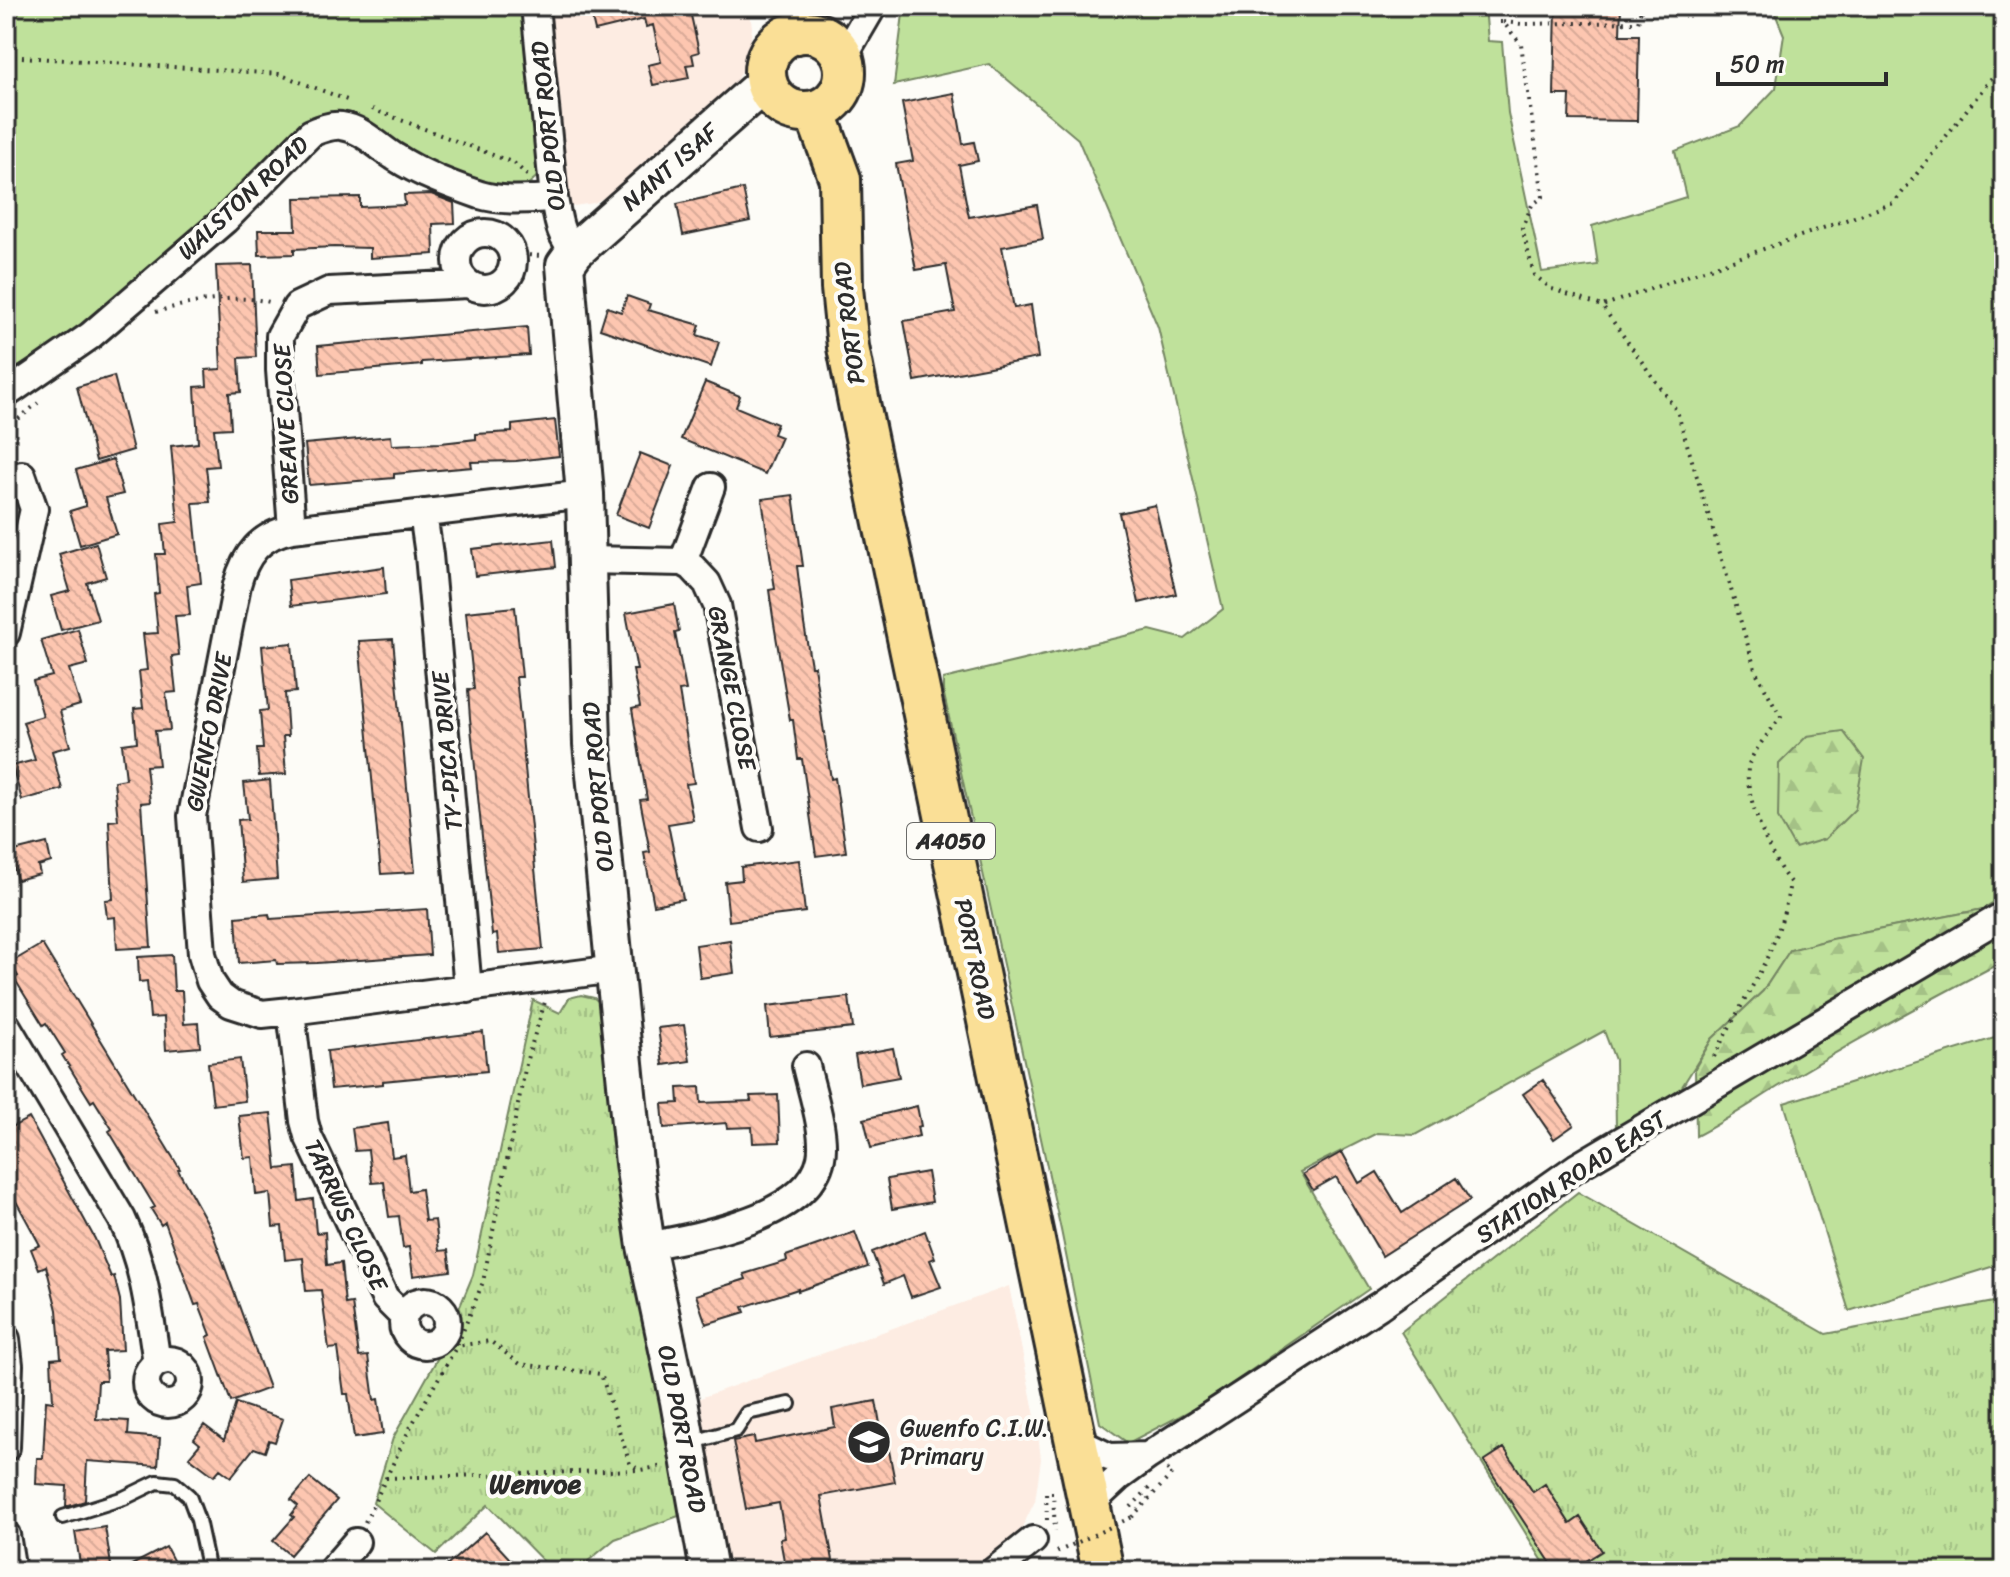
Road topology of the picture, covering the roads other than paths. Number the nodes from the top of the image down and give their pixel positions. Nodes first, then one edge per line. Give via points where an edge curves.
1 (535, 6) edge
2 (873, 6) edge
3 (786, 20) edge
4 (842, 59) junction
5 (766, 82) junction
6 (815, 111) junction
7 (554, 198) junction
8 (575, 251) junction
9 (468, 284) junction
10 (6, 394) edge
11 (22, 475) dead end
12 (711, 487) dead end
13 (585, 494) junction
14 (423, 513) junction
15 (292, 529) junction
16 (587, 560) junction
17 (683, 562) junction
18 (6, 633) edge
19 (759, 828) dead end
20 (2004, 915) edge
21 (615, 969) junction
22 (468, 989) junction
23 (291, 1011) junction
24 (6, 1025) edge
25 (15, 1062) edge
26 (806, 1066) dead end
27 (646, 1246) junction
28 (452, 1338) road end
29 (6, 1339) edge
30 (157, 1363) dead end
31 (789, 1404) dead end
32 (1076, 1441) junction
33 (6, 1447) edge
34 (676, 1455) junction
35 (1148, 1456) junction
36 (1090, 1504) junction
37 (63, 1517) dead end
38 (6, 1535) edge
39 (1050, 1539) road end
40 (356, 1542) road end
41 (12, 1571) edge
42 (209, 1571) edge
43 (331, 1571) edge
44 (709, 1571) edge
45 (994, 1571) edge
46 (1103, 1571) edge

1 - 7 street, OLD PORT ROAD
2 - 4 street
3 - 4 main road via 831,42
3 - 5 main road via 769,55
4 - 6 main road via 842,86 835,98
5 - 6 main road via 788,108
5 - 8 street, NANT ISAF
6 - 32 main road, PORT ROAD / A4050 via 840,179 842,288 857,393
7 - 8 street, OLD PORT ROAD via 564,241
7 - 10 street, WALSTON ROAD via 484,196 417,169 358,131 325,127 311,133 225,220 90,336
8 - 13 street, OLD PORT ROAD via 565,265 565,278
9 - 9 street, GREAVE CLOSE via 484,290 501,285 519,255 493,234 473,235 457,258
9 - 15 street, GREAVE CLOSE via 329,291 297,306 280,336
11 - 18 street via 34,509
12 - 17 street
13 - 14 street, GWENFO DRIVE
13 - 16 street, OLD PORT ROAD
14 - 15 street, GWENFO DRIVE
14 - 22 street, TY-PICA DRIVE
15 - 23 street, GWENFO DRIVE via 270,534 241,570 192,824 202,954 210,981 220,996 244,1011
16 - 17 street
16 - 21 street, OLD PORT ROAD via 592,744
17 - 19 street, GRANGE CLOSE via 707,583 717,605
20 - 35 street, STATION ROAD EAST via 1577,1167 1379,1306
21 - 22 street, GWENFO DRIVE
21 - 27 street, OLD PORT ROAD
22 - 23 street, GWENFO DRIVE
23 - 28 street, TARRWS CLOSE via 308,1136 385,1298 403,1316 418,1301 439,1305
24 - 25 street
25 - 30 street via 122,1219 145,1283
26 - 27 street via 821,1156 814,1177 801,1192 770,1213
27 - 34 street, OLD PORT ROAD
29 - 33 street
31 - 34 lane via 747,1413 736,1430
32 - 35 street via 1109,1457
32 - 36 main road, PORT ROAD / A4050
34 - 44 street, OLD PORT ROAD
35 - 36 street, STATION ROAD EAST
36 - 46 main road, PORT ROAD / A4050
37 - 42 lane via 157,1482 175,1484 189,1496
38 - 41 street
39 - 45 street
40 - 43 street

